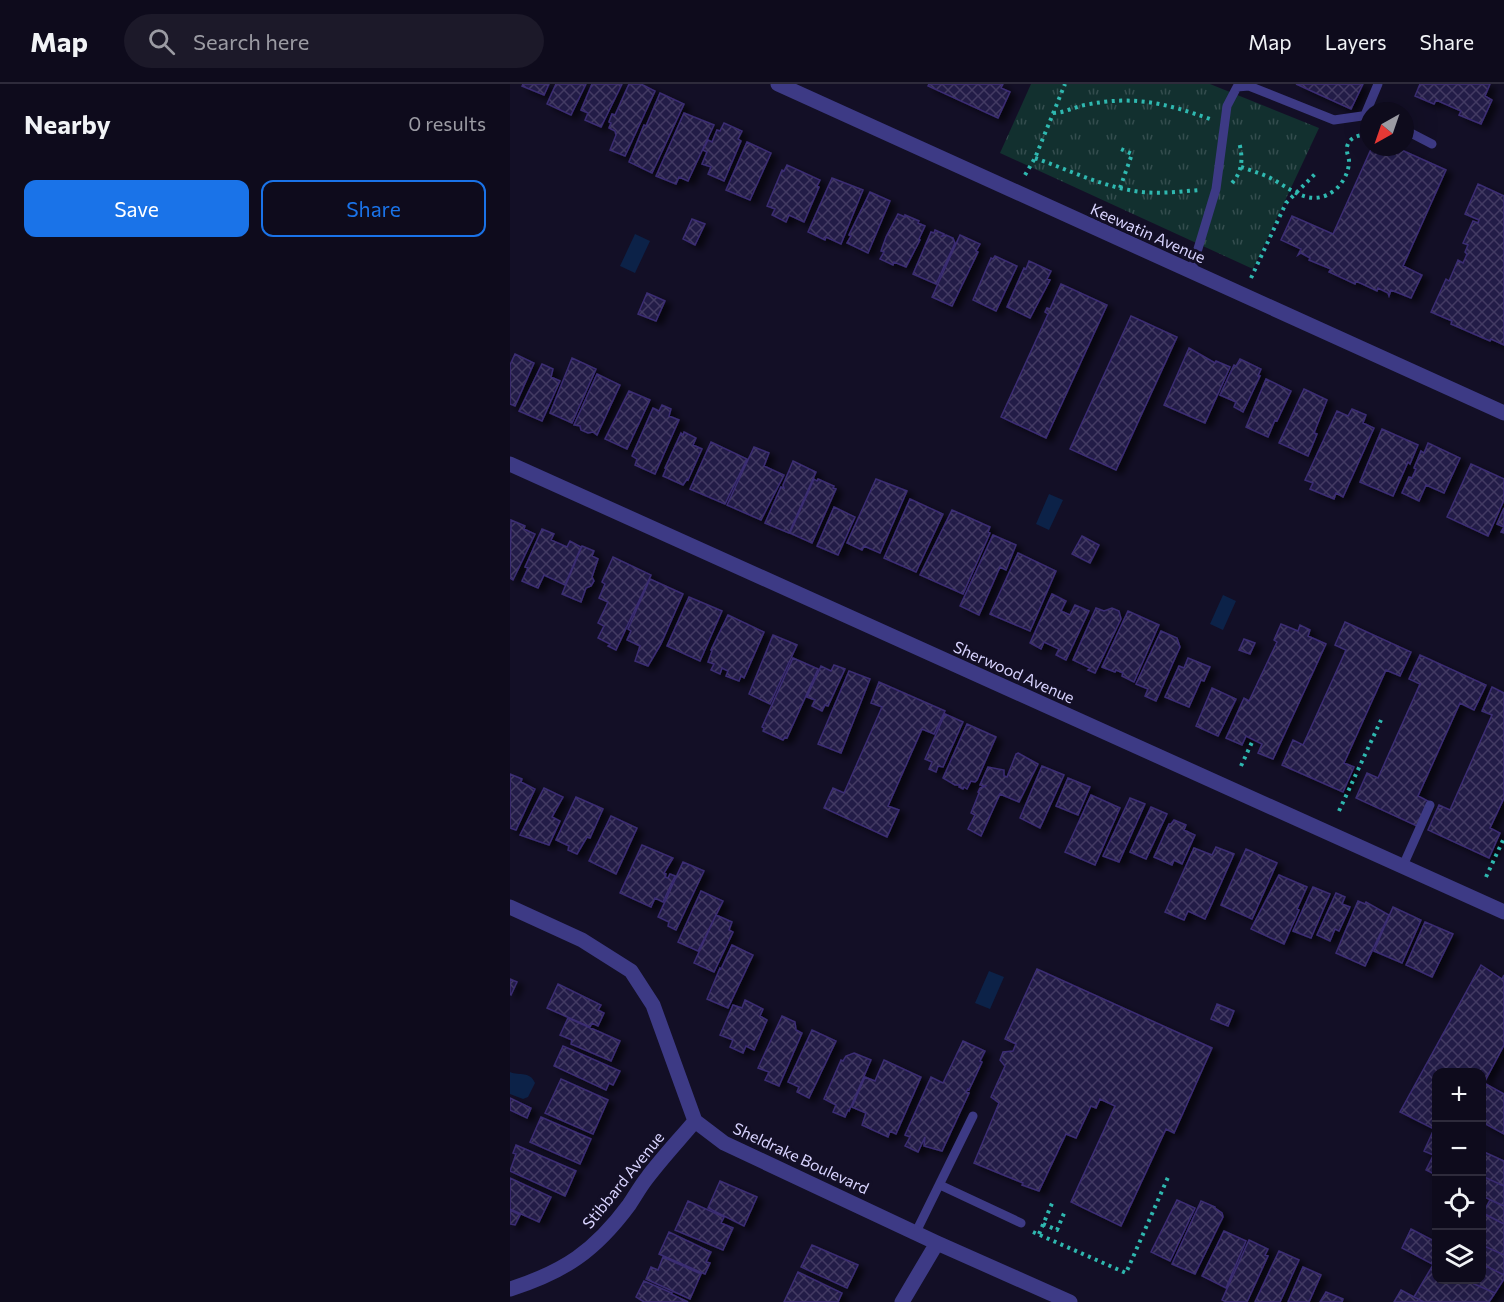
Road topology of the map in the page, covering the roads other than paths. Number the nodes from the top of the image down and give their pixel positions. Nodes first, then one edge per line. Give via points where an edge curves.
1 (778, 84) edge
2 (1378, 84) edge
3 (1372, 102) edge
4 (1360, 116) edge
5 (1414, 135) edge
6 (1432, 144) dead end
7 (1191, 272) junction
8 (1504, 413) edge
9 (510, 464) edge
10 (1430, 806) dead end
11 (1402, 868) junction
12 (510, 907) edge
13 (1504, 912) edge
14 (974, 1116) dead end
15 (695, 1121) junction
16 (940, 1185) junction
17 (1021, 1223) road end
18 (916, 1232) junction
19 (937, 1243) junction
20 (510, 1289) edge
21 (902, 1302) edge
22 (1070, 1302) edge

1 - 7 street, Keewatin Avenue
2 - 3 lane
4 - 7 lane via 1334,120 1249,86 1237,87 1227,106 1216,189
5 - 6 lane
7 - 8 street, Keewatin Avenue
9 - 11 street, Sherwood Avenue
10 - 11 lane
11 - 13 street, Sherwood Avenue
12 - 15 street via 582,940 631,971 654,1005
14 - 16 lane
15 - 18 street, Sheldrake Boulevard via 724,1143
15 - 20 street, Stibbard Avenue via 594,1245 551,1275
16 - 17 lane
16 - 18 lane
18 - 19 street, Sheldrake Boulevard
19 - 21 street
19 - 22 street, Sheldrake Boulevard

